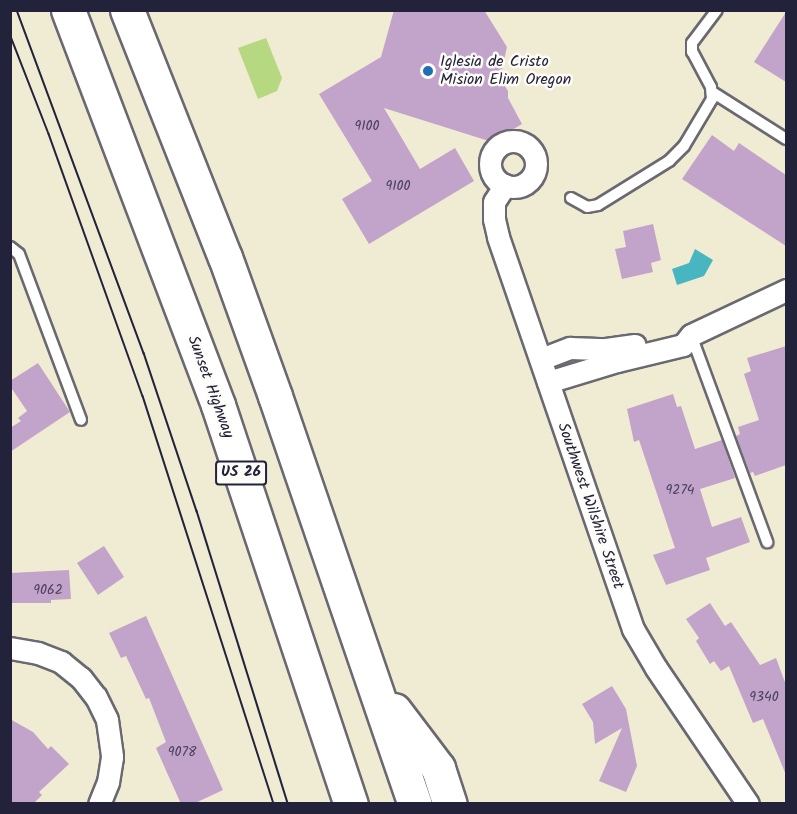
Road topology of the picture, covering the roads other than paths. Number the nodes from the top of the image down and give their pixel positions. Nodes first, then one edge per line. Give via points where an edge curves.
1 (68, 10) edge
2 (127, 10) edge
3 (717, 10) edge
4 (712, 92) junction
5 (786, 139) edge
6 (505, 185) dead end
7 (571, 198) dead end
8 (10, 247) edge
9 (786, 290) edge
10 (691, 335) junction
11 (541, 359) junction
12 (548, 382) junction
13 (81, 420) dead end
14 (766, 542) dead end
15 (10, 648) edge
16 (378, 690) junction
17 (99, 804) edge
18 (351, 804) edge
19 (415, 804) edge
20 (450, 804) edge
21 (748, 804) edge

1 - 18 highway, Sunset Highway / US 26 via 218,405
2 - 16 highway via 225,257
3 - 4 lane via 692,43 697,65
4 - 5 lane
4 - 7 lane via 712,99 684,146 669,161 598,205 587,207
6 - 11 street, Southwest Wilshire Street via 494,202 494,219
8 - 13 lane via 19,254
9 - 10 street
10 - 11 street via 624,348 570,348
10 - 12 street via 683,345
10 - 14 lane
11 - 12 street, Southwest Wilshire Street
12 - 21 street, Southwest Wilshire Street via 633,628
15 - 17 street via 38,653 61,663 81,678 96,697 109,726 112,757
16 - 19 highway
16 - 20 highway via 438,768

